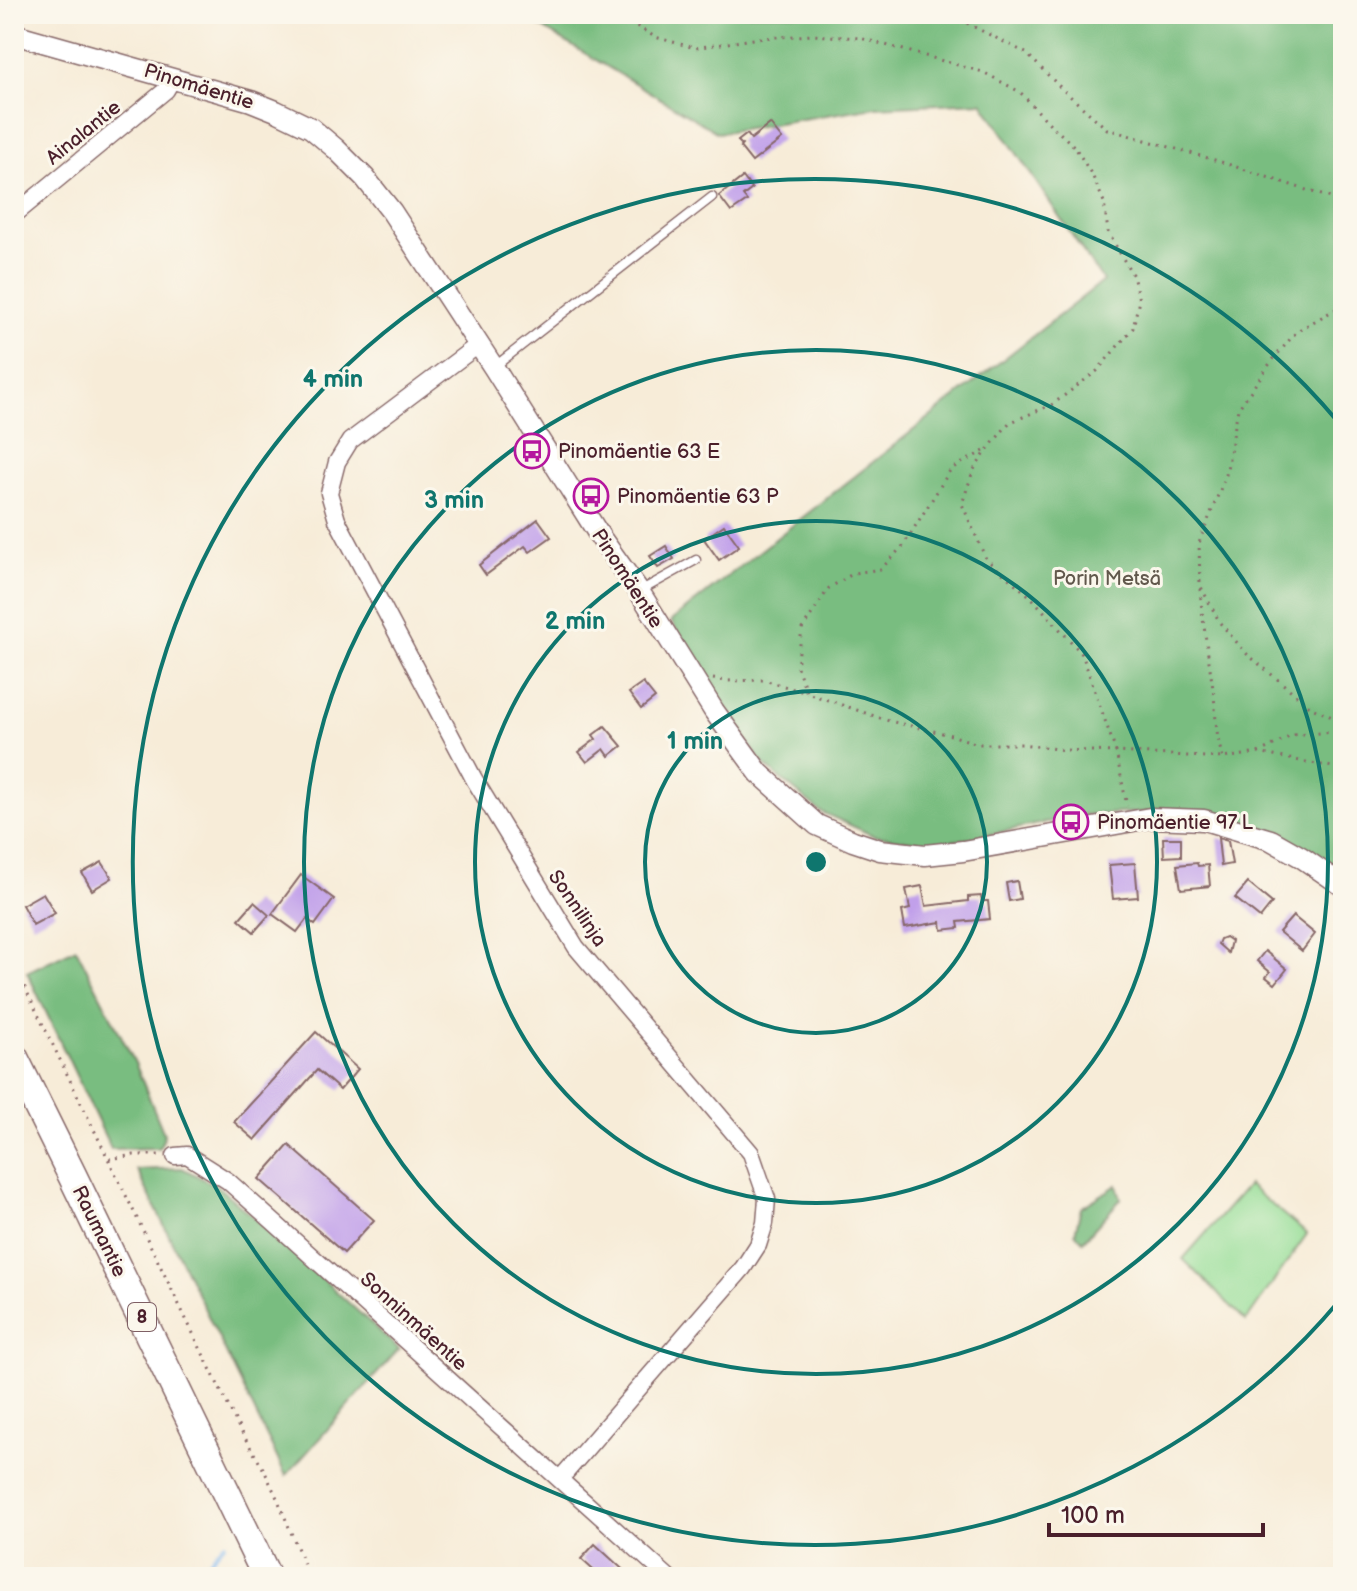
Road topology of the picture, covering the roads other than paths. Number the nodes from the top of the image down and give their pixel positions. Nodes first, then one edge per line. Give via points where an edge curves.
1 (14, 34) edge
2 (173, 78) junction
3 (712, 197) dead end
4 (14, 215) edge
5 (478, 345) junction
6 (494, 368) junction
7 (696, 560) dead end
8 (639, 591) junction
9 (1343, 886) edge
10 (14, 1058) edge
11 (175, 1156) road end
12 (560, 1479) junction
13 (267, 1577) edge
14 (668, 1577) edge

1 - 2 street, Pinomäentie
2 - 4 street, Ainalantie via 166,90
2 - 5 street, Pinomäentie via 276,111 311,128 336,149 392,212
3 - 6 lane
5 - 6 street, Pinomäentie
5 - 12 street, Sonnilinja via 350,441 337,462 329,493 337,520 474,779 569,935 751,1153 767,1199 758,1245 743,1268
6 - 8 street, Pinomäentie
7 - 8 lane
8 - 9 street, Pinomäentie via 759,773 817,825 853,841 925,855 1150,818 1204,820 1271,840
10 - 13 highway, Raumantie / 8
11 - 12 street, Sonninmäentie via 187,1155 228,1181
12 - 14 street, Sonninmäentie

